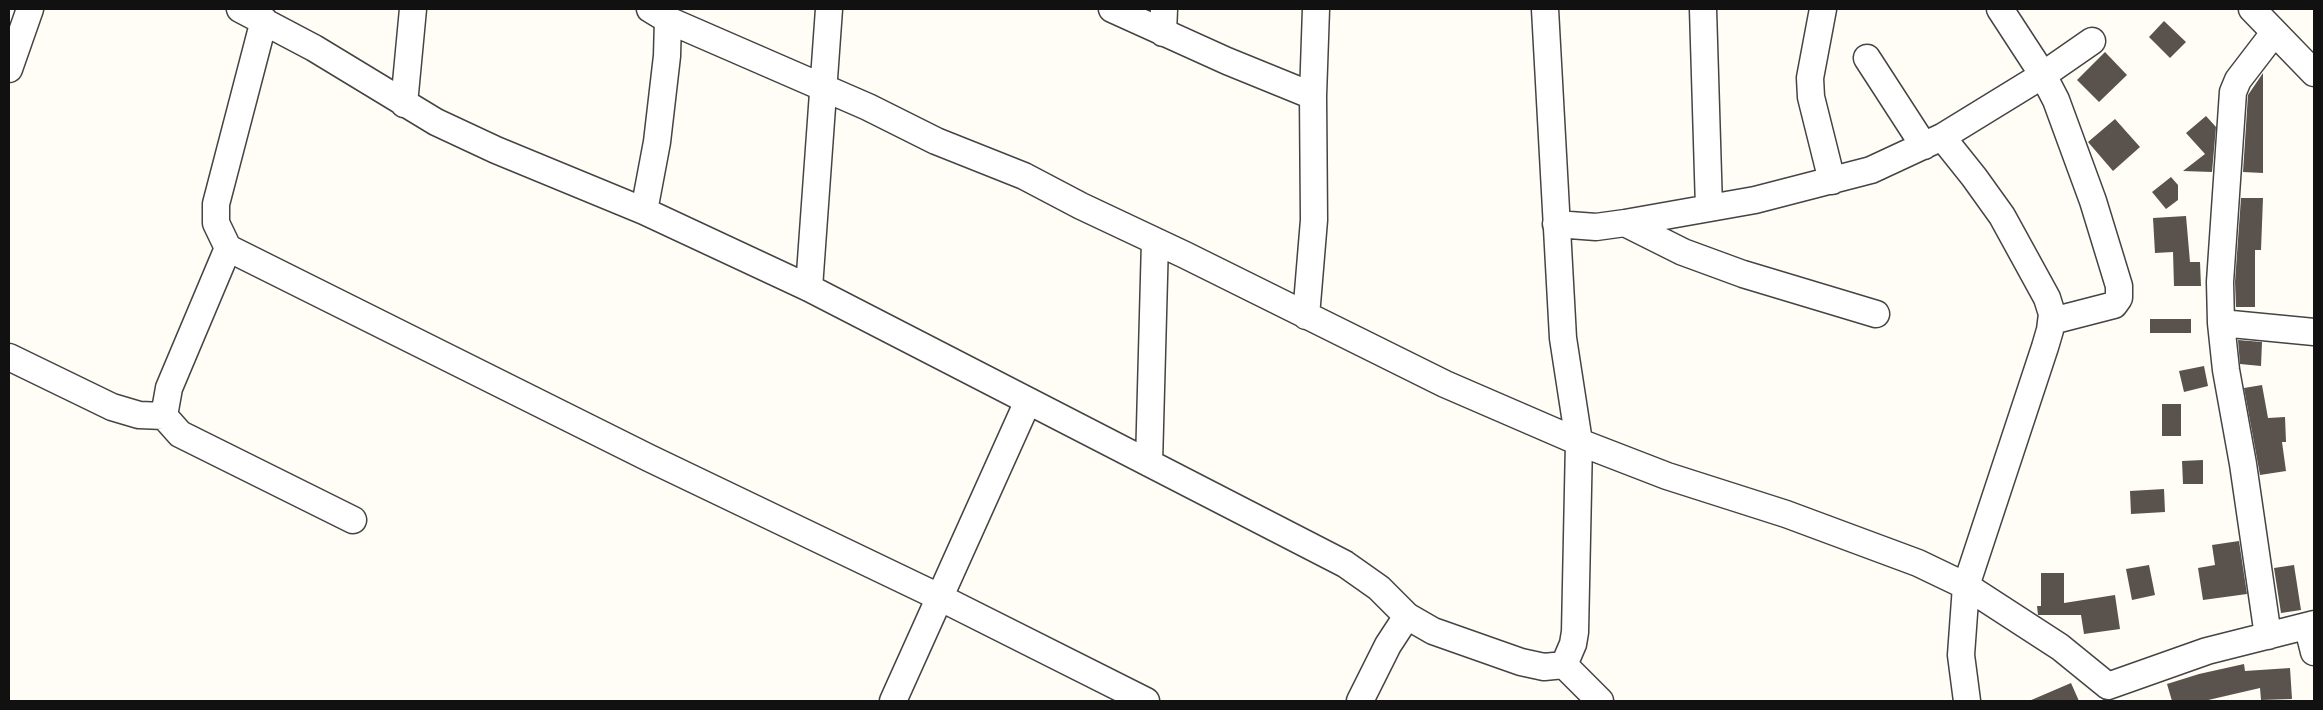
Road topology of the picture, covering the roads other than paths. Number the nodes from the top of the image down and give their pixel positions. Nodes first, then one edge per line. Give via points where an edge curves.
1 (30, 9) edge
2 (240, 9) edge
3 (413, 9) edge
4 (828, 9) edge
5 (1112, 9) edge
6 (1316, 9) edge
7 (1546, 9) edge
8 (1703, 9) edge
9 (1823, 9) edge
10 (2000, 9) edge
11 (2252, 9) edge
12 (659, 14) edge
13 (264, 20) junction
14 (1163, 21) edge
15 (2274, 33) junction
16 (2092, 41) dead end
17 (1867, 58) dead end
18 (9, 69) edge
19 (2314, 73) edge
20 (2043, 75) junction
21 (822, 89) junction
22 (1313, 96) junction
23 (404, 104) junction
24 (1933, 142) junction
25 (1832, 181) junction
26 (1709, 208) junction
27 (644, 211) junction
28 (1625, 223) junction
29 (1556, 224) junction
30 (1155, 241) junction
31 (228, 248) junction
32 (809, 288) junction
33 (1876, 314) dead end
34 (1306, 316) junction
35 (2052, 321) junction
36 (2220, 322) junction
37 (2314, 332) edge
38 (9, 356) edge
39 (1028, 401) junction
40 (164, 416) junction
41 (1579, 442) junction
42 (1149, 463) junction
43 (353, 520) dead end
44 (1966, 586) junction
45 (939, 597) junction
46 (1407, 616) junction
47 (2312, 635) edge
48 (2268, 636) junction
49 (1564, 665) junction
50 (2114, 694) edge
51 (1139, 700) edge
52 (893, 701) edge
53 (1360, 701) edge
54 (1598, 701) edge
55 (1967, 701) edge

1 - 18 street
2 - 13 street
3 - 23 street
4 - 21 street
5 - 14 street
6 - 22 street
7 - 29 street
8 - 26 street
9 - 25 street via 1810,78 1810,97
10 - 20 street
11 - 15 street
12 - 21 street
12 - 27 street via 657,142
13 - 23 street
13 - 31 street via 216,204 216,223
14 - 22 street via 1227,61
15 - 19 street
15 - 36 street via 2238,80 2234,92
16 - 20 street
17 - 24 street
20 - 24 street
20 - 35 street via 2066,125 2090,193 2120,295 2118,302 2110,306
21 - 30 street via 868,107 951,148 1024,176
21 - 32 street
22 - 34 street via 1314,220
23 - 27 street via 496,150
24 - 25 street via 1872,170
24 - 35 street via 1974,177 2024,253 2048,298
25 - 26 street
26 - 28 street
27 - 32 street
28 - 29 street via 1596,227
28 - 33 street via 1682,252
29 - 41 street via 1563,338
30 - 34 street
30 - 42 street
31 - 40 street via 169,388
31 - 45 street via 666,466
32 - 39 street
34 - 41 street via 1445,384
35 - 44 street
36 - 37 street
36 - 48 street
38 - 40 street via 112,407 139,415
39 - 42 street
39 - 45 street
40 - 43 street via 180,434
41 - 44 street via 1667,476 1858,540
41 - 49 street via 1574,632 1573,644
42 - 46 street via 1345,564 1379,588
44 - 50 street via 2060,647
44 - 55 street via 1961,655
45 - 51 street
45 - 52 street
46 - 49 street via 1433,631 1521,662 1544,667
46 - 53 street via 1388,645
47 - 48 street
48 - 50 street via 2207,651
49 - 54 street

